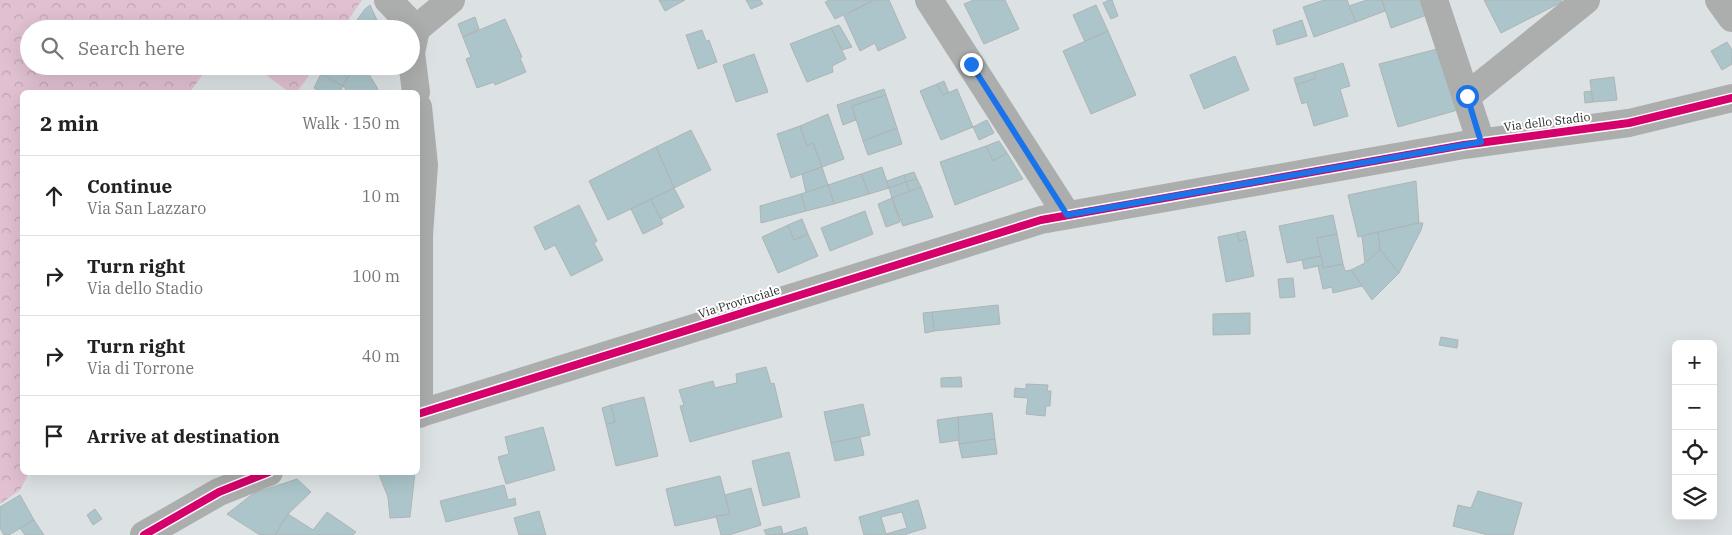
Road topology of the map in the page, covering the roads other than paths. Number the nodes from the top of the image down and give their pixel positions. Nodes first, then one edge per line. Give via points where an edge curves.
1 (388, 0) edge
2 (452, 0) edge
3 (929, 0) edge
4 (1434, 0) edge
5 (1586, 0) edge
6 (1719, 0) edge
7 (1732, 18) edge
8 (399, 20) edge
9 (420, 37) edge
10 (415, 75) edge
11 (416, 90) edge
12 (1467, 96) junction
13 (1732, 98) edge
14 (420, 126) edge
15 (1481, 142) junction
16 (1067, 215) junction
17 (420, 221) edge
18 (420, 413) edge
19 (262, 475) edge
20 (144, 535) edge

1 - 8 street
2 - 9 street
3 - 16 street
4 - 12 street
5 - 12 street
6 - 7 street
10 - 11 street
12 - 15 street
13 - 15 street, Via dello Stadio via 1629,123
14 - 17 street via 424,165
15 - 16 street, Via dello Stadio
16 - 18 street, Via Provinciale via 1041,220
19 - 20 street via 219,492

